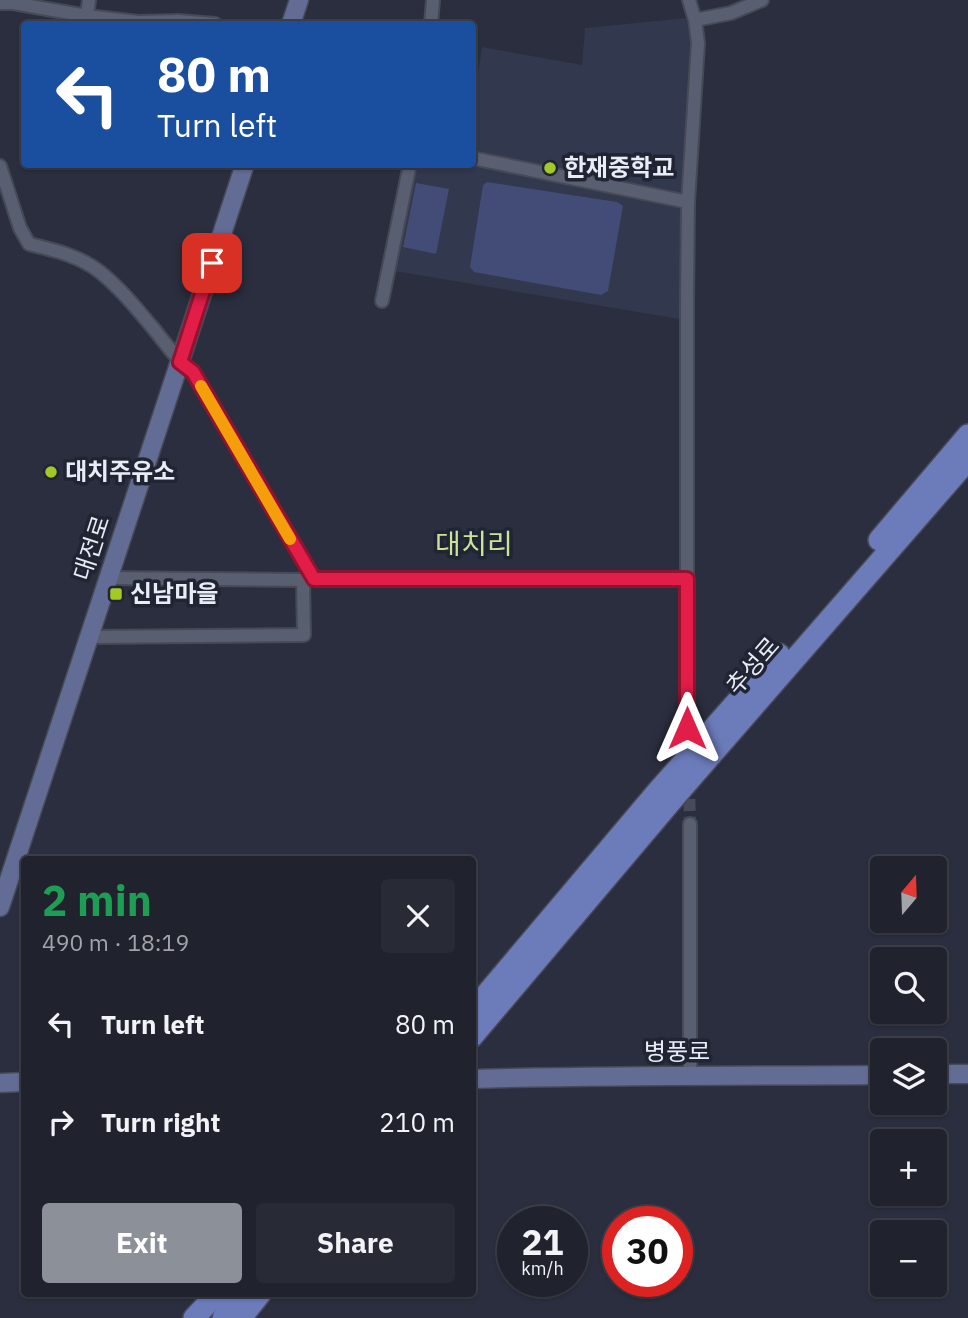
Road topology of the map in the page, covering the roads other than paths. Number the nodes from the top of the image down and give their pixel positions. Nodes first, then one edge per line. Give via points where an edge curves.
1 (89, 0) edge
2 (299, 0) edge
3 (433, 0) edge
4 (689, 0) edge
5 (762, 0) edge
6 (0, 4) edge
7 (86, 16) junction
8 (695, 20) junction
9 (129, 21) edge
10 (292, 21) edge
11 (431, 21) edge
12 (476, 159) edge
13 (0, 166) edge
14 (243, 168) edge
15 (409, 168) edge
16 (688, 202) junction
17 (382, 301) dead end
18 (180, 362) junction
19 (968, 435) edge
20 (968, 460) edge
21 (107, 578) junction
22 (308, 579) junction
23 (687, 579) junction
24 (89, 637) junction
25 (687, 728) dead end
26 (690, 824) tunnel mouth
27 (0, 907) edge
28 (476, 1006) edge
29 (476, 1033) edge
30 (968, 1073) edge
31 (870, 1074) edge
32 (947, 1074) edge
33 (690, 1077) junction
34 (476, 1079) edge
35 (21, 1082) edge
36 (0, 1083) edge
37 (215, 1297) edge
38 (224, 1297) edge
39 (241, 1297) edge
40 (258, 1297) edge
41 (194, 1318) edge
42 (205, 1318) edge
43 (223, 1318) edge
44 (241, 1318) edge

1 - 7 street
2 - 10 street
3 - 11 street
4 - 8 street
5 - 8 street via 731,13
6 - 7 street
7 - 9 street
8 - 16 street via 698,43
12 - 16 street
13 - 18 street via 29,244 75,257 100,271
14 - 18 street, 대전로
15 - 17 street
16 - 23 street
18 - 21 street, 대전로
18 - 22 street via 193,372
19 - 28 main road, 추성로
20 - 29 main road, 추성로
21 - 22 street
21 - 24 street, 대전로
22 - 23 street
22 - 24 street via 304,635
23 - 25 street
24 - 27 street, 대전로
26 - 33 street
30 - 32 street
31 - 33 street, 병풍로
33 - 34 street, 병풍로
35 - 36 street
37 - 41 main road
38 - 42 main road
39 - 43 main road
40 - 44 main road

